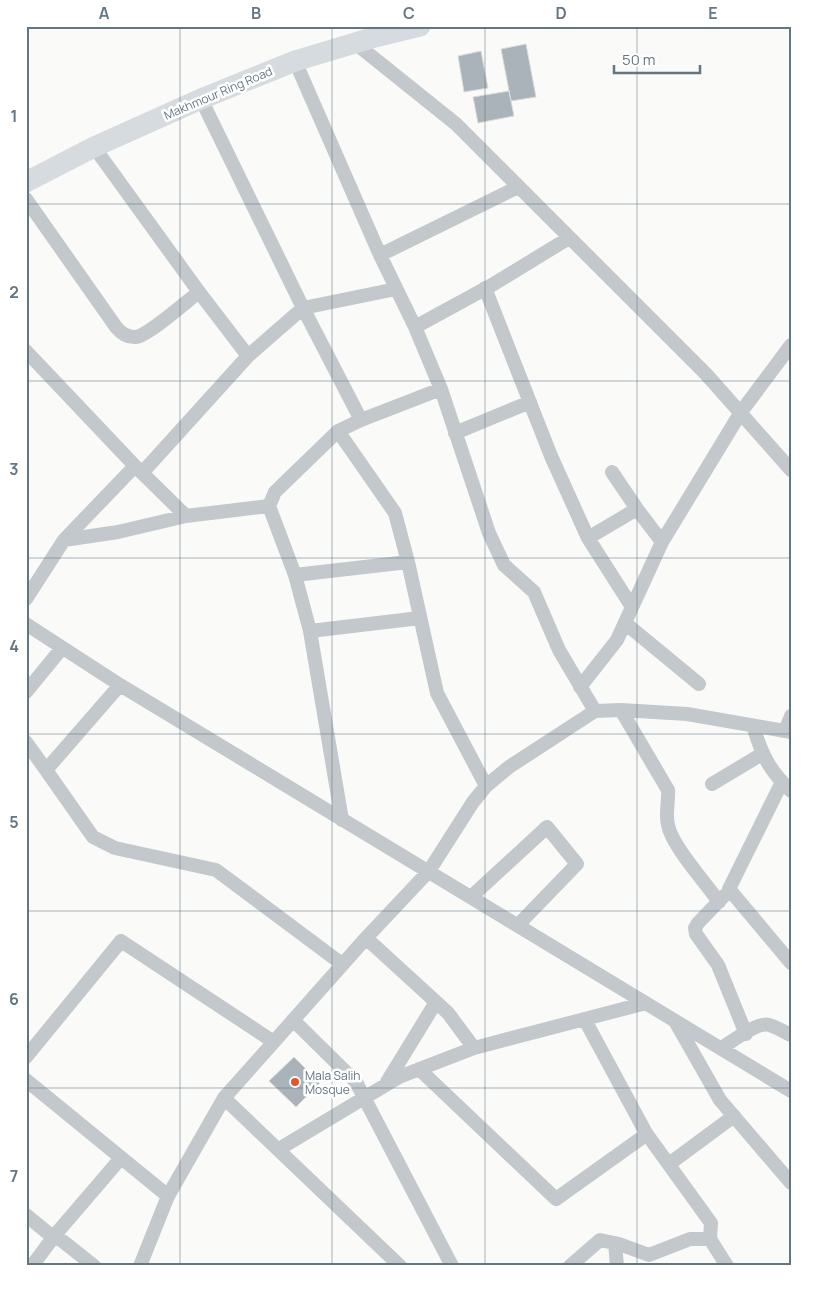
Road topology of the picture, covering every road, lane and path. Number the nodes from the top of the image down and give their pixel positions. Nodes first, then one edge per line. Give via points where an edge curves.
1 (420, 26) edge
2 (355, 43) junction
3 (295, 61) junction
4 (201, 99) junction
5 (94, 147) junction
6 (26, 182) edge
7 (518, 187) junction
8 (26, 199) edge
9 (569, 238) junction
10 (380, 255) junction
11 (485, 288) junction
12 (396, 289) junction
13 (199, 292) junction
14 (303, 308) junction
15 (415, 327) junction
16 (791, 345) edge
17 (27, 353) edge
18 (248, 356) junction
19 (441, 389) junction
20 (530, 402) junction
21 (741, 412) junction
22 (361, 420) junction
23 (338, 431) junction
24 (455, 433) junction
25 (139, 469) junction
26 (791, 470) edge
27 (612, 472) dead end
28 (268, 506) junction
29 (637, 509) junction
30 (186, 516) junction
31 (588, 538) junction
32 (64, 540) junction
33 (662, 542) junction
34 (408, 562) junction
35 (294, 575) junction
36 (26, 599) edge
37 (632, 607) junction
38 (420, 618) junction
39 (625, 623) junction
40 (26, 624) edge
41 (310, 631) junction
42 (62, 648) junction
43 (120, 684) junction
44 (700, 684) dead end
45 (580, 687) junction
46 (26, 692) edge
47 (621, 710) junction
48 (595, 711) junction
49 (791, 716) edge
50 (753, 726) junction
51 (788, 732) edge
52 (26, 742) edge
53 (762, 754) junction
54 (46, 770) junction
55 (712, 784) dead end
56 (486, 786) junction
57 (786, 787) edge
58 (342, 820) junction
59 (429, 871) junction
60 (729, 889) junction
61 (471, 897) junction
62 (719, 902) junction
63 (518, 925) junction
64 (366, 938) junction
65 (791, 963) edge
66 (342, 964) junction
67 (436, 1002) junction
68 (646, 1003) junction
69 (293, 1020) junction
70 (585, 1020) junction
71 (675, 1020) junction
72 (746, 1034) junction
73 (791, 1035) edge
74 (274, 1042) junction
75 (474, 1048) junction
76 (721, 1048) junction
77 (26, 1057) edge
78 (419, 1069) junction
79 (26, 1080) edge
80 (386, 1084) junction
81 (791, 1091) edge
82 (364, 1097) junction
83 (224, 1098) junction
84 (734, 1116) junction
85 (647, 1134) junction
86 (278, 1150) junction
87 (121, 1158) junction
88 (669, 1164) junction
89 (791, 1183) edge
90 (168, 1196) junction
91 (26, 1215) edge
92 (55, 1236) junction
93 (710, 1239) junction
94 (615, 1243) junction
95 (32, 1266) edge
96 (94, 1266) edge
97 (140, 1266) edge
98 (400, 1266) edge
99 (452, 1266) edge
100 (570, 1266) edge
101 (617, 1266) edge
102 (727, 1266) edge

1 - 2 main road, Makhmour Ring Road
2 - 3 main road, Makhmour Ring Road
2 - 7 street via 456,124
3 - 4 main road, Makhmour Ring Road
3 - 10 street
4 - 5 main road, Makhmour Ring Road
4 - 14 street
5 - 6 main road, Makhmour Ring Road
5 - 13 street
7 - 9 street
7 - 10 street
8 - 13 street via 125,335 143,335
9 - 11 street
9 - 21 street
10 - 12 street
11 - 15 street
11 - 20 street
12 - 14 street
12 - 15 street
13 - 18 street
14 - 18 street
14 - 22 street
15 - 19 street
16 - 21 street
17 - 25 street
18 - 25 street
19 - 22 street
19 - 24 street
20 - 24 street
20 - 31 street via 550,456
21 - 26 street
21 - 33 street
22 - 23 street
23 - 28 street via 275,492
23 - 34 street via 395,513
24 - 45 street via 488,533 504,564 534,592 559,650
25 - 30 street
25 - 32 street
27 - 29 street
28 - 30 street
28 - 35 street
29 - 31 street
29 - 33 street
30 - 32 street via 118,532
31 - 37 street
32 - 36 street
33 - 37 street
34 - 35 street
34 - 38 street
35 - 41 street
37 - 39 street
38 - 41 street
38 - 56 street via 437,693
39 - 44 street
39 - 45 street
40 - 42 street
41 - 58 street
42 - 43 street
42 - 46 street
43 - 54 street
43 - 58 street
45 - 48 street
47 - 48 street
47 - 50 street via 687,714
47 - 62 street via 668,790 667,822 671,837
48 - 56 street via 509,767
49 - 51 street
50 - 51 street
50 - 53 street
52 - 54 street
53 - 55 street
53 - 57 street
54 - 66 street via 93,837 115,848 216,870
56 - 59 street
57 - 60 street
58 - 59 street
59 - 61 street
59 - 64 street
60 - 62 street
60 - 65 street
61 - 63 street
61 - 63 street via 546,827 577,864
62 - 72 street via 698,923 696,934 718,964
63 - 68 street
64 - 66 street
64 - 67 street
66 - 69 street
67 - 75 street
67 - 80 street
68 - 70 street
68 - 71 street
69 - 74 street
69 - 82 street via 356,1082
70 - 75 street
70 - 85 street
71 - 76 street
71 - 84 street via 720,1100
72 - 73 street via 755,1026 768,1024
72 - 76 street
74 - 77 street via 121,941
74 - 83 street
75 - 78 street
76 - 81 street
78 - 80 street
78 - 85 street via 556,1199
79 - 87 street
80 - 82 street
82 - 86 street
82 - 99 street
83 - 86 street
83 - 90 street
84 - 88 street
84 - 89 street
85 - 88 street
86 - 98 street
87 - 90 street
87 - 92 street
88 - 93 street via 711,1223
90 - 97 street
91 - 92 street
92 - 95 street
92 - 96 street
93 - 94 street via 690,1239 649,1255
93 - 102 street
94 - 100 street via 600,1240
94 - 101 street

